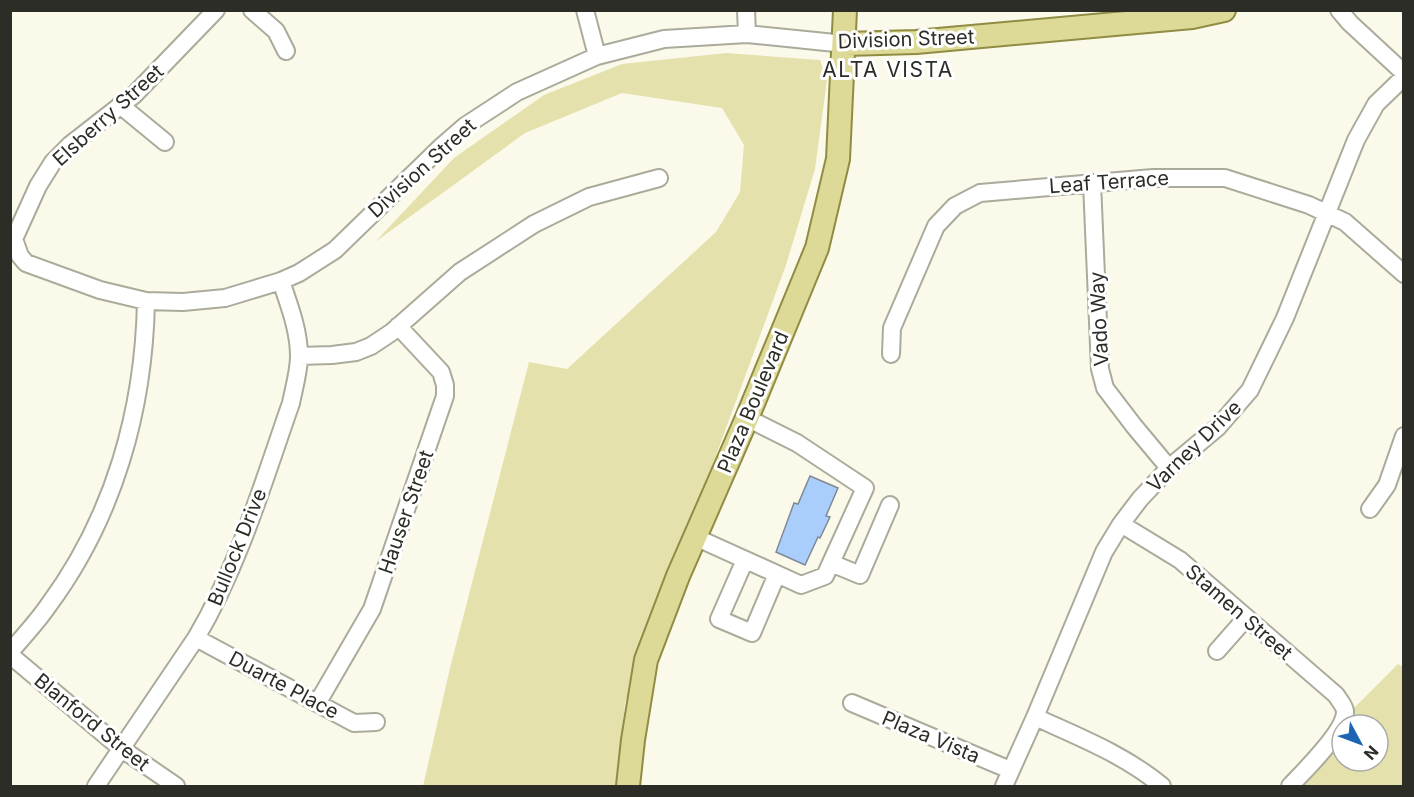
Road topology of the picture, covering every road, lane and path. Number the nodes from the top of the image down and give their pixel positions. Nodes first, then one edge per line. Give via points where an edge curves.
1 (216, 10) edge
2 (252, 10) edge
3 (585, 10) edge
4 (746, 10) edge
5 (845, 10) edge
6 (1224, 10) edge
7 (1339, 10) edge
8 (747, 34) junction
9 (845, 44) junction
10 (286, 51) dead end
11 (597, 56) junction
12 (1404, 75) edge
13 (120, 105) junction
14 (165, 142) dead end
15 (658, 178) dead end
16 (1092, 183) junction
17 (1326, 212) junction
18 (26, 263) joint
19 (1404, 274) edge
20 (281, 281) junction
21 (146, 301) junction
22 (398, 326) junction
23 (891, 354) dead end
24 (299, 356) junction
25 (747, 418) junction
26 (1404, 436) edge
27 (1169, 468) junction
28 (890, 505) dead end
29 (1370, 509) dead end
30 (1121, 524) junction
31 (695, 537) junction
32 (745, 560) junction
33 (831, 563) junction
34 (777, 574) junction
35 (1246, 618) junction
36 (196, 638) junction
37 (1217, 651) dead end
38 (10, 653) edge
39 (318, 702) junction
40 (852, 703) dead end
41 (1035, 717) junction
42 (376, 722) dead end
43 (122, 749) junction
44 (1010, 770) junction
45 (96, 786) edge
46 (176, 786) edge
47 (628, 786) edge
48 (1004, 786) edge
49 (1162, 786) edge
50 (1290, 786) edge

1 - 13 street, Elsberry Street
2 - 10 street via 276,31
3 - 11 street
4 - 8 street
5 - 9 main road, Plaza Boulevard
6 - 9 main road, Division Street via 928,40
7 - 12 street
8 - 9 street, Division Street
8 - 11 street, Division Street via 664,39
9 - 25 main road, Plaza Boulevard via 838,159 819,238
11 - 20 street, Division Street via 517,92 465,126 335,250
12 - 17 street, Varney Drive via 1376,105 1361,131
13 - 14 street
13 - 18 street, Elsberry Street via 70,145 46,171 14,239
15 - 22 street via 589,197 534,224 460,272
16 - 17 street, Leaf Terrace via 1225,178
16 - 23 street, Leaf Terrace via 980,193 955,206 932,235 892,328
16 - 27 street, Vado Way via 1100,360 1105,388
17 - 19 street, Leaf Terrace via 1345,222
17 - 27 street, Varney Drive via 1250,390 1218,427
18 - 21 street, Division Street via 99,290
20 - 21 street, Division Street via 225,298
20 - 24 street, Bullock Drive via 293,316
21 - 38 street via 144,357 135,413 110,494 63,585
22 - 24 street via 356,352
22 - 39 street, Hauser Street via 441,372 445,396 372,609
24 - 36 street, Bullock Drive via 291,403 242,543
25 - 31 main road, Plaza Boulevard
25 - 33 street via 797,443 866,488
26 - 29 street via 1387,485
27 - 30 street, Varney Drive
28 - 33 street via 860,575
30 - 35 street, Stamen Street via 1180,560
30 - 41 street, Varney Drive via 1104,552
31 - 32 street
31 - 47 main road, Plaza Boulevard via 646,660
32 - 34 street
32 - 34 street via 719,619 752,633
33 - 34 street via 825,576 801,585
35 - 37 street
35 - 50 street, Stamen Street via 1336,695 1345,713 1336,735
36 - 39 street, Duarte Place
36 - 43 street, Bullock Drive
38 - 43 street, Blanford Street
39 - 42 street, Duarte Place via 354,723
40 - 44 street, Plaza Vista
41 - 44 street, Varney Drive
41 - 49 street via 1107,750
43 - 45 street, Bullock Drive
43 - 46 street, Blanford Street
44 - 48 street, Varney Drive

